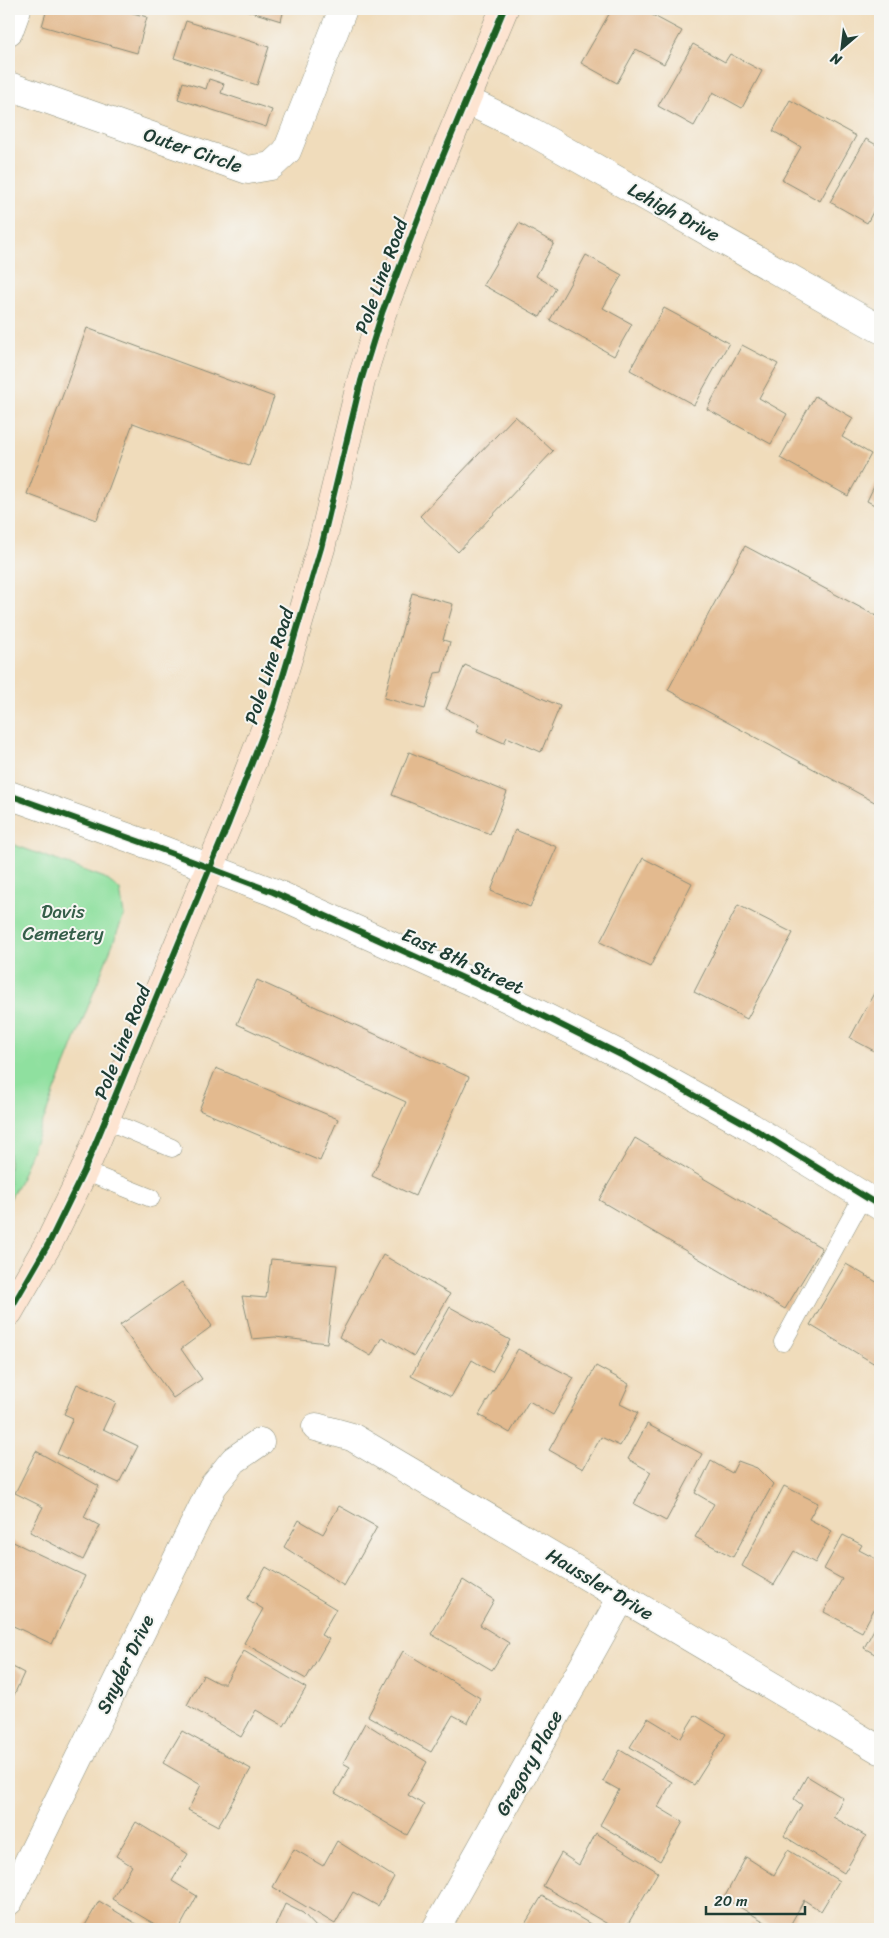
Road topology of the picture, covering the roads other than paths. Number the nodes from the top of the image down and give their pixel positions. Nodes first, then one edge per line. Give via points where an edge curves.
1 (17, 9) edge
2 (343, 9) edge
3 (504, 9) edge
4 (9, 31) edge
5 (9, 86) edge
6 (466, 100) junction
7 (880, 329) edge
8 (9, 795) edge
9 (210, 867) junction
10 (106, 1120) junction
11 (172, 1148) dead end
12 (84, 1171) junction
13 (151, 1198) dead end
14 (872, 1201) edge
15 (9, 1312) edge
16 (783, 1342) dead end
17 (316, 1427) dead end
18 (260, 1442) dead end
19 (622, 1596) junction
20 (880, 1750) edge
21 (9, 1901) edge
22 (436, 1929) edge

1 - 4 street
2 - 5 street, Outer Circle via 287,151 271,166 248,170
3 - 6 main road, Pole Line Road
6 - 7 street, Lehigh Drive via 532,132
6 - 9 main road, Pole Line Road via 382,313 361,380 321,548 274,706
8 - 9 street, East 8th Street
9 - 10 main road, Pole Line Road
9 - 14 street, East 8th Street via 282,896 532,1010 751,1127
10 - 11 lane
10 - 12 main road, Pole Line Road
12 - 13 lane
12 - 15 main road, Pole Line Road via 50,1241
14 - 16 lane
17 - 19 street, Haussler Drive via 352,1437
18 - 21 street, Snyder Drive via 234,1460 213,1486
19 - 20 street, Haussler Drive
19 - 22 street, Gregory Place

